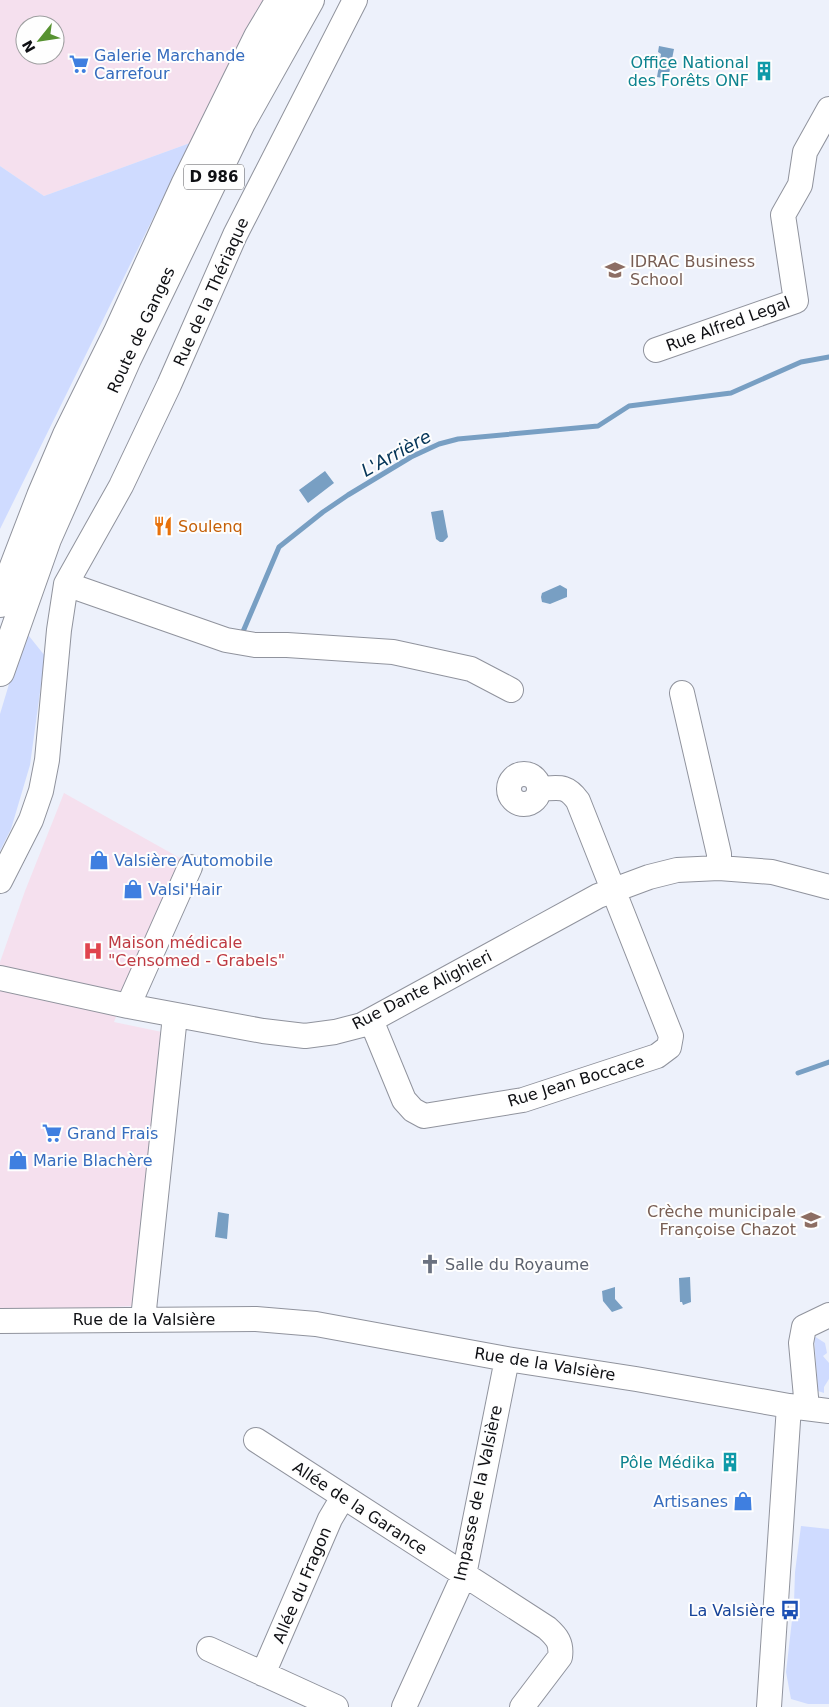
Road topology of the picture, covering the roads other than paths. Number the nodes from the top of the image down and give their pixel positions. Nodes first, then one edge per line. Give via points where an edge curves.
1 (280, 0) edge
2 (310, 0) edge
3 (355, 0) edge
4 (829, 109) edge
5 (656, 350) dead end
6 (66, 584) junction
7 (0, 603) edge
8 (0, 672) edge
9 (511, 690) dead end
10 (682, 693) dead end
11 (539, 789) dead end
12 (190, 867) dead end
13 (720, 868) junction
14 (0, 881) edge
15 (828, 884) edge
16 (612, 890) junction
17 (0, 978) edge
18 (128, 1006) junction
19 (175, 1016) junction
20 (372, 1020) junction
21 (829, 1315) edge
22 (142, 1319) junction
23 (0, 1321) edge
24 (507, 1359) junction
25 (808, 1408) edge
26 (256, 1440) dead end
27 (343, 1497) junction
28 (464, 1575) junction
29 (209, 1649) dead end
30 (263, 1674) junction
31 (336, 1707) edge
32 (404, 1707) edge
33 (522, 1707) edge
34 (769, 1707) edge

1 - 7 main road, Route de Ganges / D 986 via 258,37 185,185 67,435
2 - 8 main road, Route de Ganges / D 986 via 241,122 127,359 47,539
3 - 6 street, Rue de la Thériaque via 235,235 121,486
4 - 5 street, Rue Alfred Legal via 805,152 800,185 783,215 796,301
6 - 9 street via 226,640 255,645 393,652 471,669
6 - 14 street via 41,792 31,820
10 - 13 street
11 - 16 street, Rue Jean Boccace via 564,788 575,797
12 - 18 street
13 - 15 street, Rue Dante Alighieri via 772,872
13 - 16 street, Rue Dante Alighieri via 677,870
16 - 20 street, Rue Dante Alighieri
16 - 20 street, Rue Jean Boccace via 671,1036 669,1047 657,1056 523,1100 424,1116 404,1100
17 - 18 street, Rue Dante Alighieri
18 - 19 street, Rue Dante Alighieri
19 - 20 street, Rue Dante Alighieri via 305,1036 336,1032
19 - 22 street
21 - 25 street via 804,1327 802,1343
22 - 23 street, Rue de la Valsière
22 - 24 street, Rue de la Valsière via 256,1319 316,1324
24 - 25 street, Rue de la Valsière
24 - 28 street, Impasse de la Valsière
25 - 34 street
26 - 27 street, Allée de la Garance
27 - 28 street, Allée de la Garance
27 - 30 street, Allée du Fragon via 330,1519
28 - 32 street, Impasse de la Valsière
28 - 33 street, Allée de la Garance via 547,1628 558,1637 562,1646 560,1657
29 - 30 street
30 - 31 street

